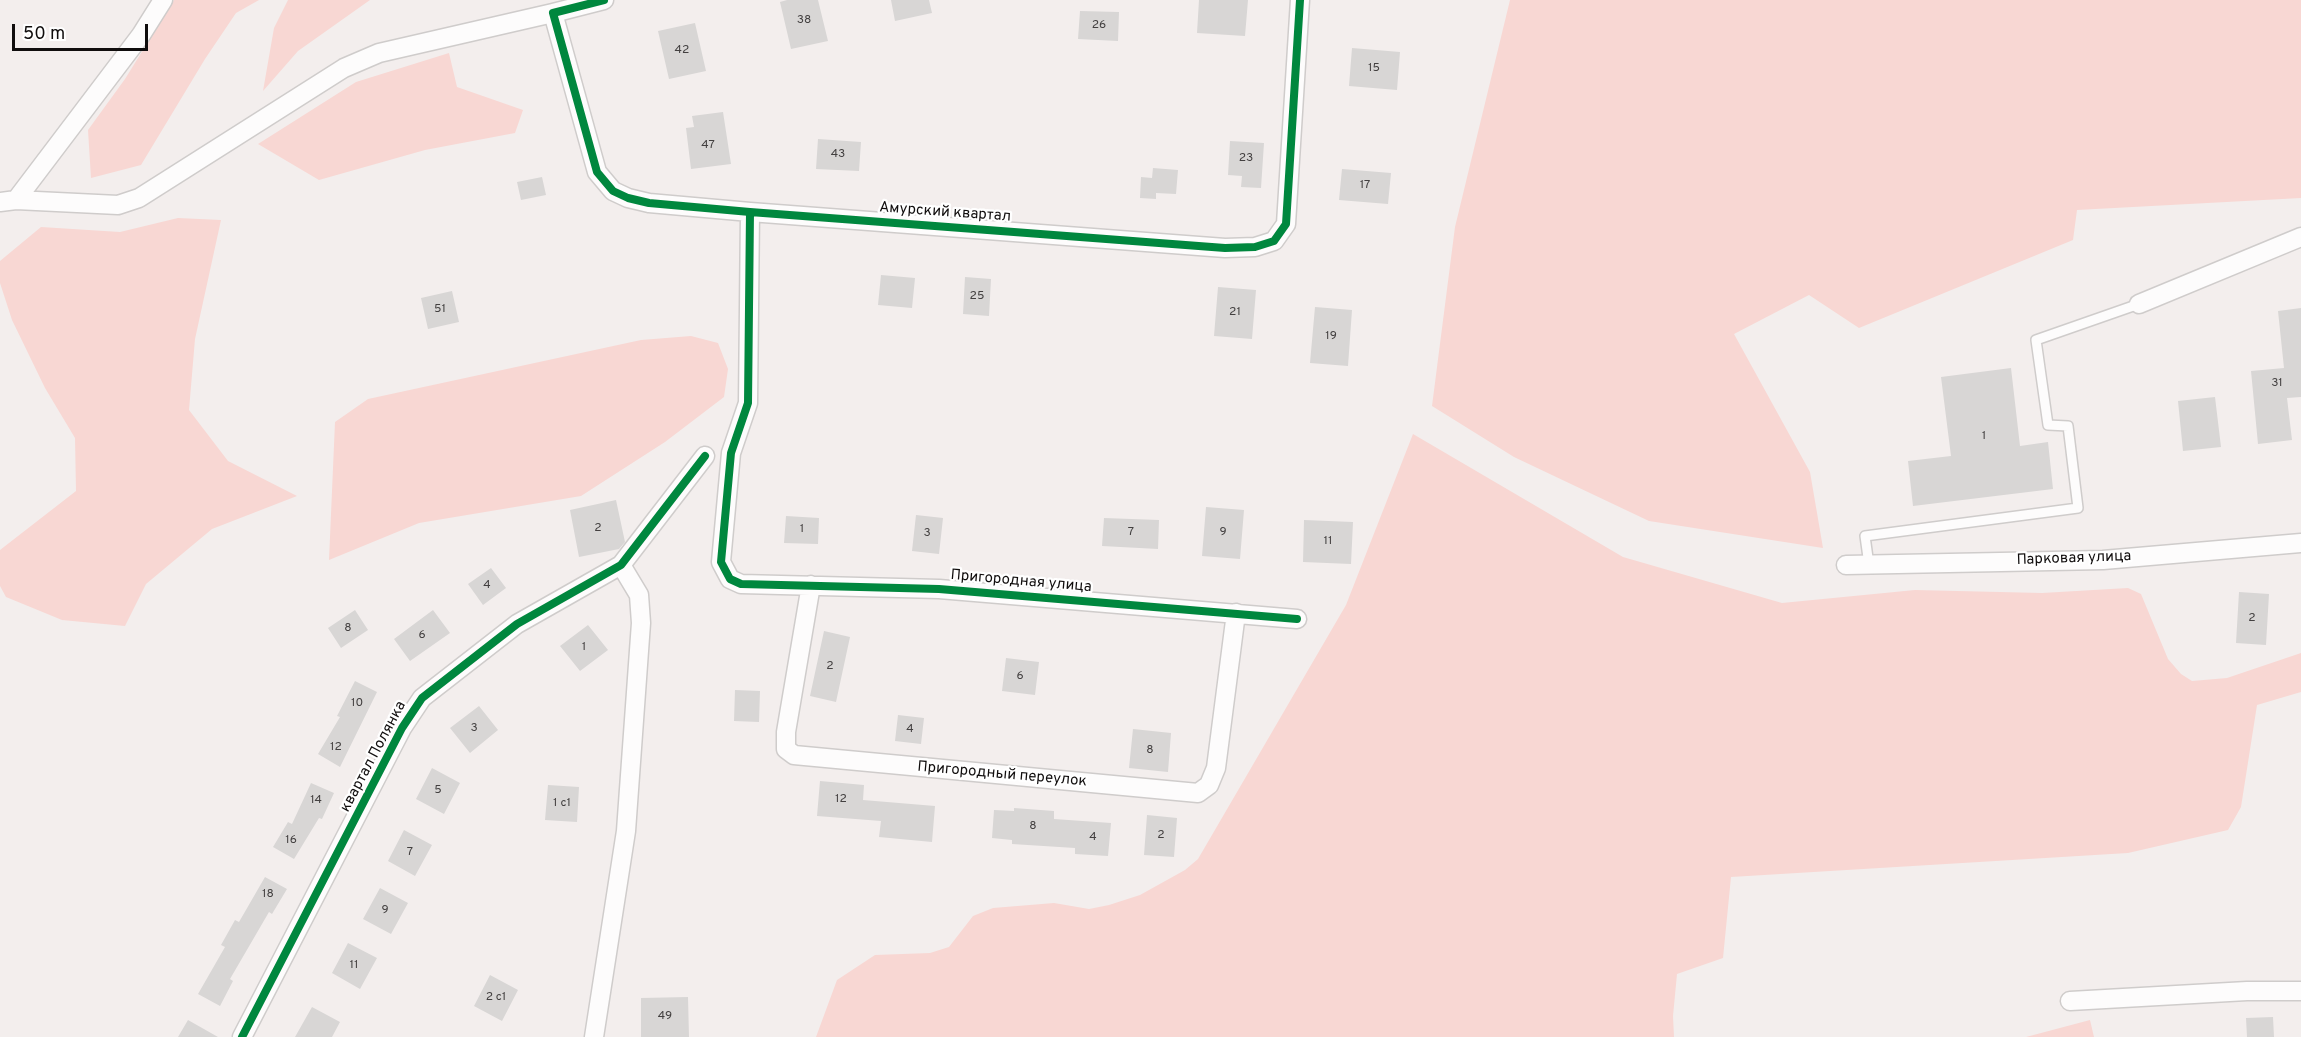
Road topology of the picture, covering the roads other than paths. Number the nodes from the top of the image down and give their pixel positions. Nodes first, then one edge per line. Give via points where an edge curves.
1 (163, 0) edge
2 (604, 0) edge
3 (1300, 0) edge
4 (553, 13) junction
5 (8, 201) edge
6 (750, 212) junction
7 (2301, 237) edge
8 (2139, 304) joint
9 (705, 456) dead end
10 (2301, 543) edge
11 (621, 565) junction
12 (1869, 565) junction
13 (1846, 566) dead end
14 (811, 585) junction
15 (1236, 613) junction
16 (1298, 619) dead end
17 (2301, 991) edge
18 (2070, 1001) dead end
19 (242, 1037) edge
20 (594, 1037) edge

1 - 5 street via 141,36
2 - 4 street
3 - 6 street, Амурский квартал via 1286,224 1274,241 1255,247 1225,248
4 - 5 street via 379,53 344,68 139,198 118,205
4 - 6 street, Амурский квартал via 597,172 613,190 649,203
6 - 14 street, Пригородная улица via 748,403 731,453 721,562 730,579 741,584
7 - 8 street
8 - 12 lane via 2036,340 2049,425 2068,426 2078,507 1865,536
9 - 11 street, квартал Полянка
10 - 12 street, Парковая улица via 2103,560
11 - 19 street, квартал Полянка via 517,624 422,698 402,728
11 - 20 street via 639,595 641,623 626,831
12 - 13 street, Парковая улица
14 - 15 street, Пригородная улица via 939,589
14 - 15 street, Пригородный переулок via 786,732 786,749 794,755 1198,793 1209,785 1216,768
15 - 16 street, Пригородная улица
17 - 18 street

